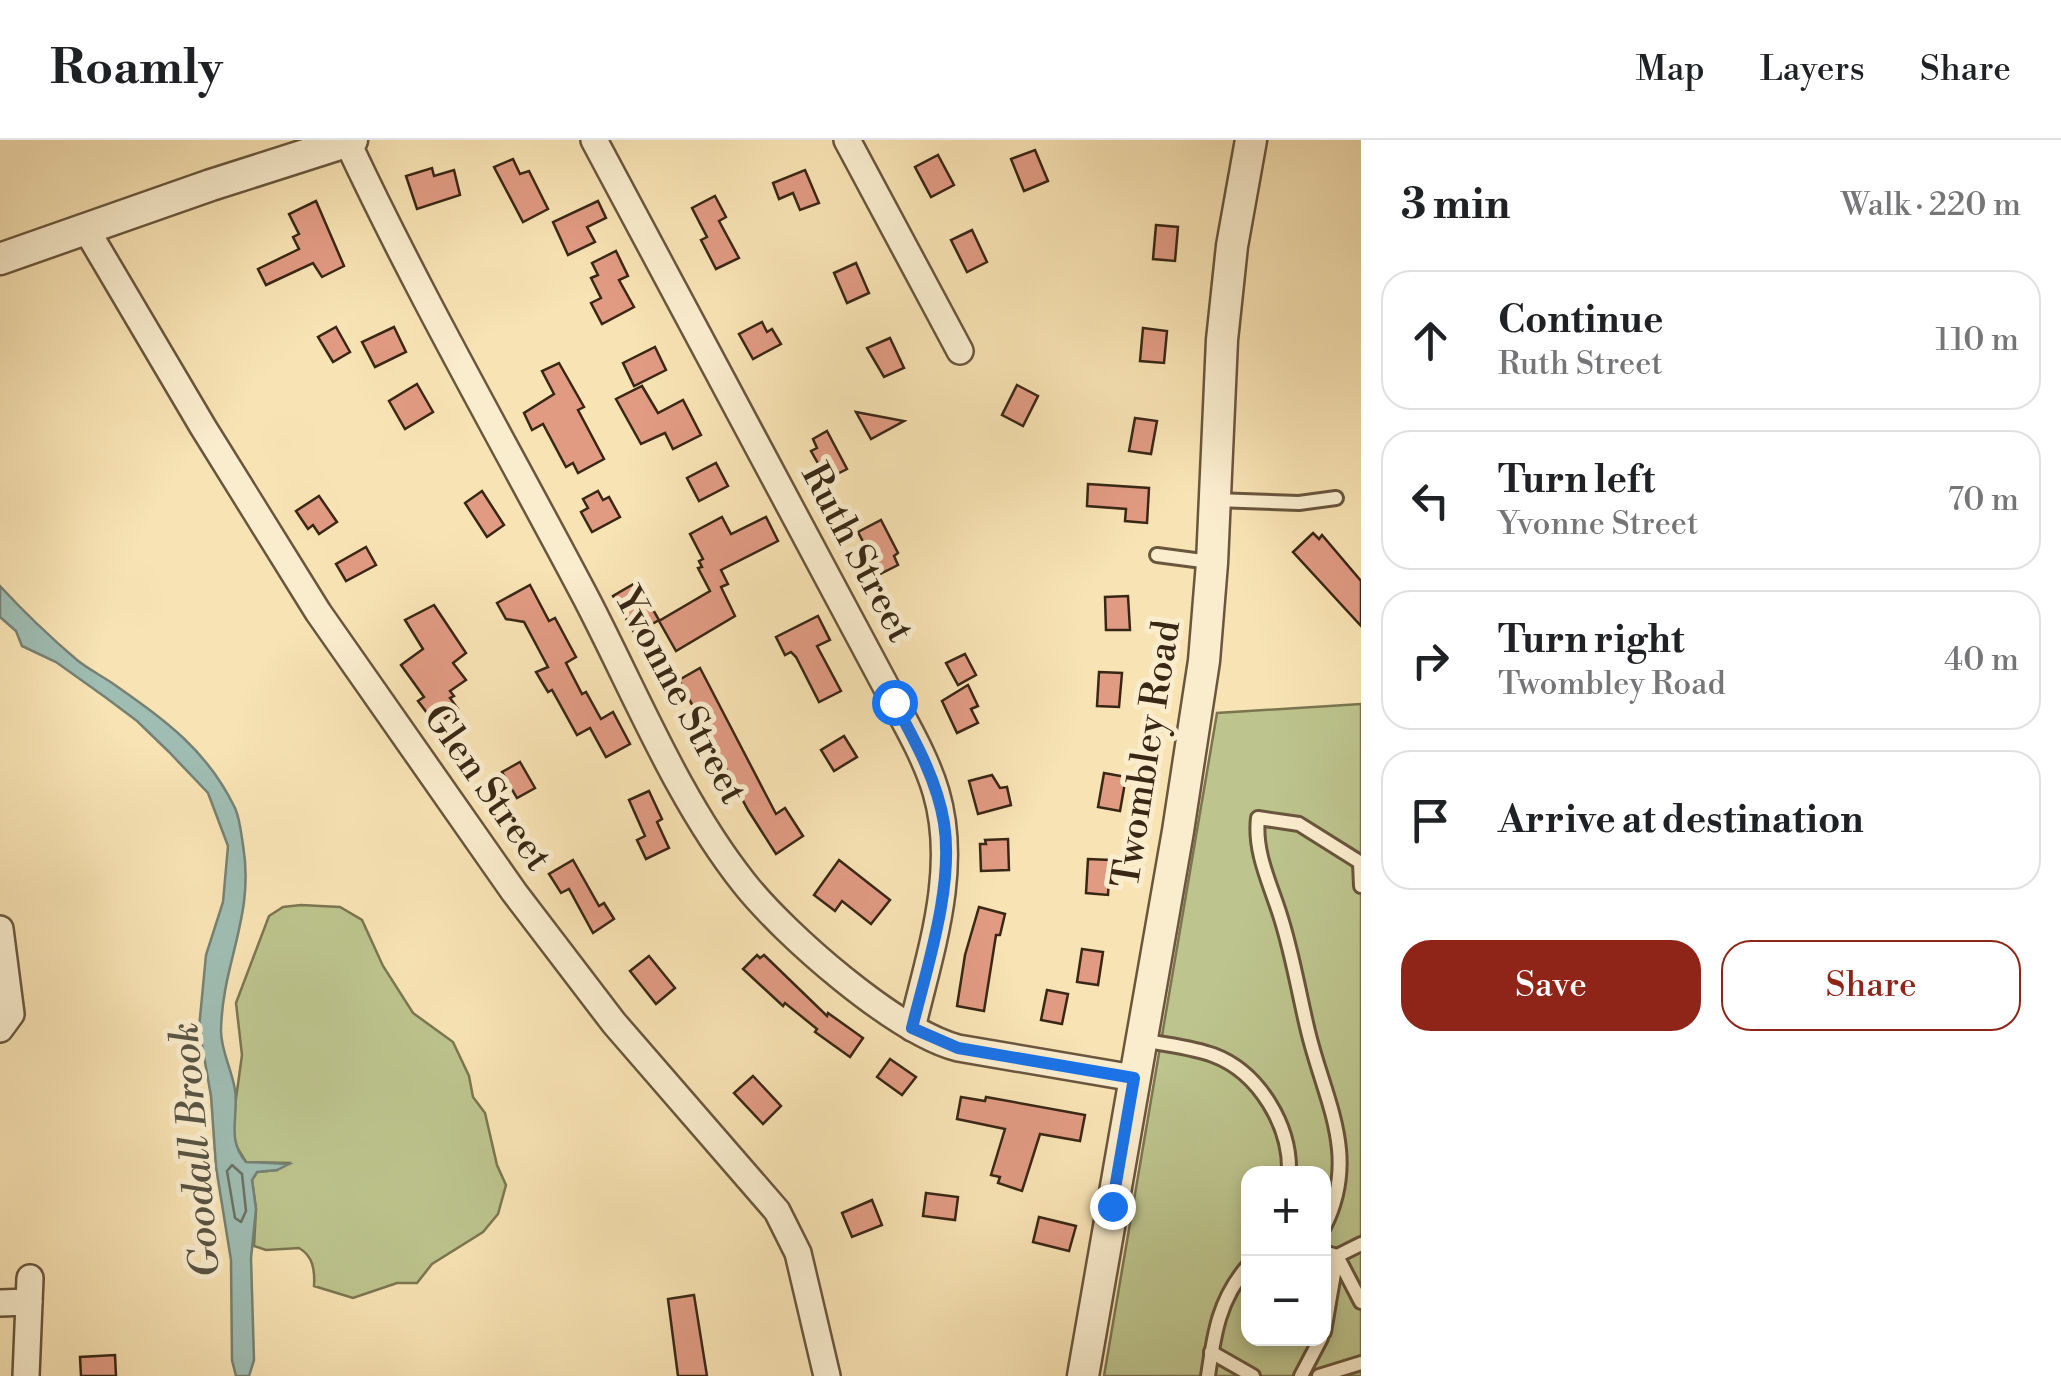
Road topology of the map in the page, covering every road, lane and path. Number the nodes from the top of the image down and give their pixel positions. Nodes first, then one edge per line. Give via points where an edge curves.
1 (594, 140) edge
2 (847, 140) edge
3 (1251, 140) edge
4 (349, 141) edge
5 (86, 230) junction
6 (0, 259) edge
7 (960, 351) dead end
8 (1336, 498) dead end
9 (1215, 500) junction
10 (1157, 555) dead end
11 (1212, 563) junction
12 (1361, 863) edge
13 (1361, 886) edge
14 (0, 929) edge
15 (4, 1025) edge
16 (912, 1028) junction
17 (1141, 1040) junction
18 (1134, 1078) junction
19 (1289, 1166) edge
20 (1331, 1213) edge
21 (1361, 1244) edge
22 (1331, 1254) edge
23 (1331, 1256) edge
24 (1241, 1275) edge
25 (1361, 1302) edge
26 (0, 1303) edge
27 (1317, 1346) edge
28 (1211, 1352) junction
29 (1361, 1363) edge
30 (26, 1376) edge
31 (828, 1376) edge
32 (1083, 1376) edge
33 (1208, 1376) edge
34 (1253, 1376) edge
35 (1302, 1376) edge
36 (1319, 1376) edge

1 - 16 street, Ruth Street via 932,780 944,826 944,876
2 - 7 street
3 - 9 street, Twombley Road via 1224,324
4 - 5 street
4 - 16 street, Yvonne Street via 423,298 727,860 822,959
5 - 6 street
5 - 31 street, Glen Street via 318,612 514,892 614,1023 777,1210 798,1253
8 - 9 lane
9 - 11 street, Twombley Road
10 - 11 lane
11 - 17 street, Twombley Road via 1193,737
12 - 13 lane
12 - 20 lane via 1299,824 1258,818 1256,844 1338,1126 1340,1170
14 - 15 street via 11,1001
16 - 18 street, Yvonne Street via 958,1048
17 - 18 street, Twombley Road
17 - 19 lane via 1213,1055 1246,1076 1274,1111
18 - 32 street, Twombley Road
21 - 22 lane
23 - 25 lane
24 - 28 lane via 1227,1294
26 - 30 street via 29,1290
27 - 35 lane
28 - 33 lane
28 - 34 lane
29 - 36 lane

